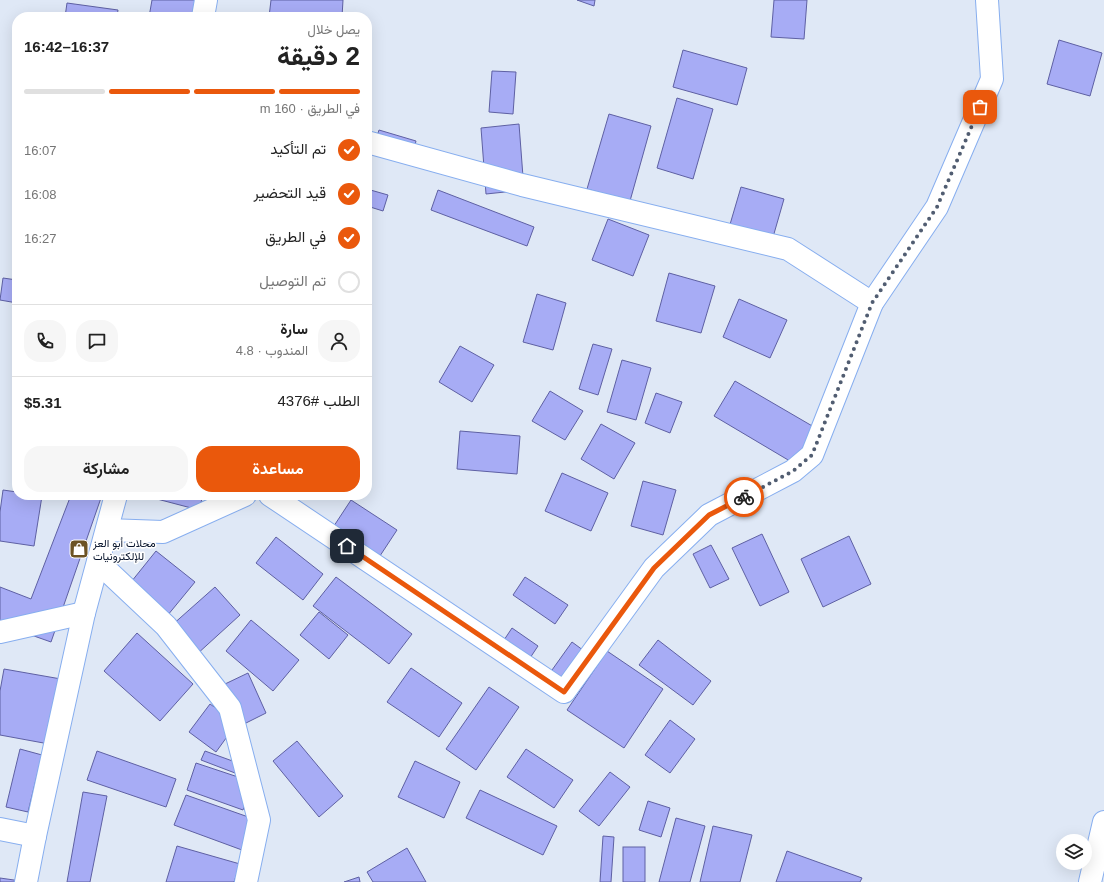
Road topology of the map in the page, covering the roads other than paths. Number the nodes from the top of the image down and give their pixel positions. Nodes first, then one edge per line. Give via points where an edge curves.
1 (206, 0) edge
2 (987, 0) edge
3 (204, 12) edge
4 (372, 143) edge
5 (872, 303) junction
6 (115, 500) edge
7 (234, 500) edge
8 (277, 500) edge
9 (107, 530) junction
10 (98, 562) junction
11 (84, 613) junction
12 (0, 632) edge
13 (1104, 822) edge
14 (0, 829) edge
15 (34, 836) junction
16 (26, 882) edge
17 (246, 882) edge
18 (1090, 882) edge

1 - 3 street
2 - 5 street via 992,79 937,207
4 - 5 street via 522,185 788,249
5 - 8 street via 812,455 793,471 703,520 654,568 564,692
6 - 9 street
7 - 9 street via 163,532
9 - 10 street
10 - 11 street
10 - 17 street via 166,626 230,708 258,820
11 - 12 street
11 - 15 street
13 - 18 street
14 - 15 street
15 - 16 street

